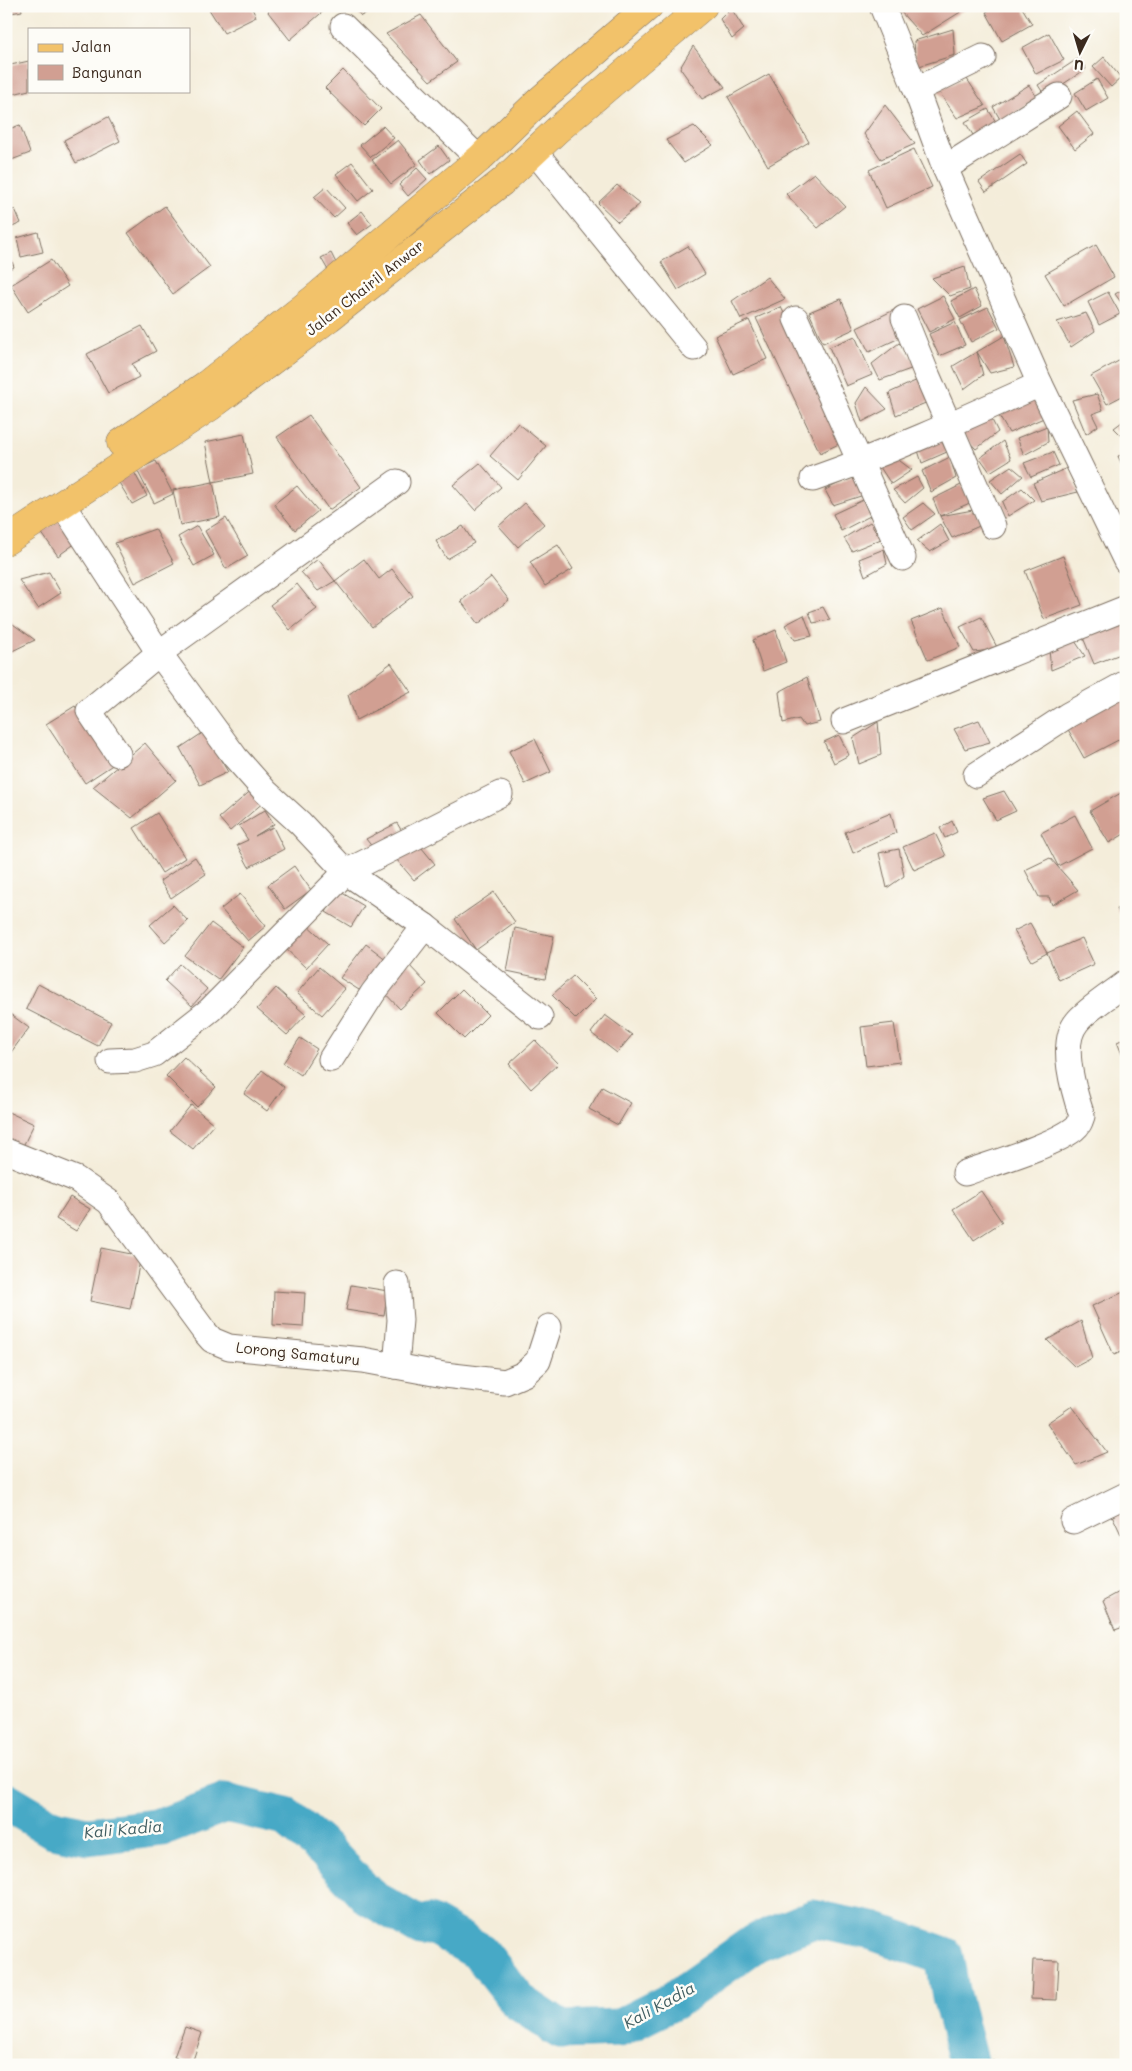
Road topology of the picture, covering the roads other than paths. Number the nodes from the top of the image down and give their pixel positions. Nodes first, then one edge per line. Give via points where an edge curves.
1 (703, 6) edge
2 (882, 6) edge
3 (643, 8) edge
4 (343, 26) dead end
5 (983, 56) dead end
6 (916, 90) junction
7 (1059, 96) dead end
8 (534, 151) junction
9 (479, 159) junction
10 (945, 168) junction
11 (904, 318) dead end
12 (796, 319) dead end
13 (694, 348) dead end
14 (1040, 384) junction
15 (950, 426) junction
16 (861, 463) junction
17 (813, 479) dead end
18 (397, 482) dead end
19 (62, 504) junction
20 (6, 523) edge
21 (993, 526) dead end
22 (6, 541) edge
23 (903, 558) dead end
24 (1126, 561) edge
25 (1126, 608) edge
26 (159, 653) junction
27 (1126, 683) edge
28 (844, 721) dead end
29 (118, 754) dead end
30 (976, 775) dead end
31 (500, 794) dead end
32 (346, 872) junction
33 (425, 926) junction
34 (1126, 983) edge
35 (540, 1017) dead end
36 (331, 1059) dead end
37 (110, 1061) dead end
38 (6, 1151) edge
39 (965, 1173) dead end
40 (397, 1284) dead end
41 (549, 1326) dead end
42 (396, 1366) junction
43 (1126, 1495) edge
44 (1073, 1522) dead end

1 - 8 main road, Jalan Chairil Anwar
2 - 6 street
3 - 9 main road, Jalan Chairil Anwar
4 - 9 street
5 - 6 street
6 - 10 street
7 - 10 street
8 - 13 street
8 - 19 main road, Jalan Chairil Anwar via 502,182 210,407
9 - 20 main road, Jalan Chairil Anwar via 315,298 207,384
10 - 14 street
11 - 15 street
12 - 16 street
14 - 15 street
14 - 24 street
15 - 16 street
15 - 21 street
16 - 17 street
16 - 23 street
18 - 26 street
19 - 22 main road, Jalan Chairil Anwar
19 - 26 street
25 - 28 street
26 - 29 street via 89,711
26 - 32 street via 235,757
27 - 30 street via 1051,726
31 - 32 street
32 - 33 street
32 - 37 street via 210,1010 154,1054 135,1060
33 - 35 street
33 - 36 street via 374,993
34 - 39 street via 1077,1021 1071,1032 1070,1066 1082,1116 1080,1123 1055,1139
38 - 42 street, Lorong Samaturu via 76,1179 109,1202 212,1340 253,1351 363,1360
40 - 42 street via 400,1320
41 - 42 street, Lorong Samaturu via 538,1361 524,1374 505,1382
43 - 44 street

